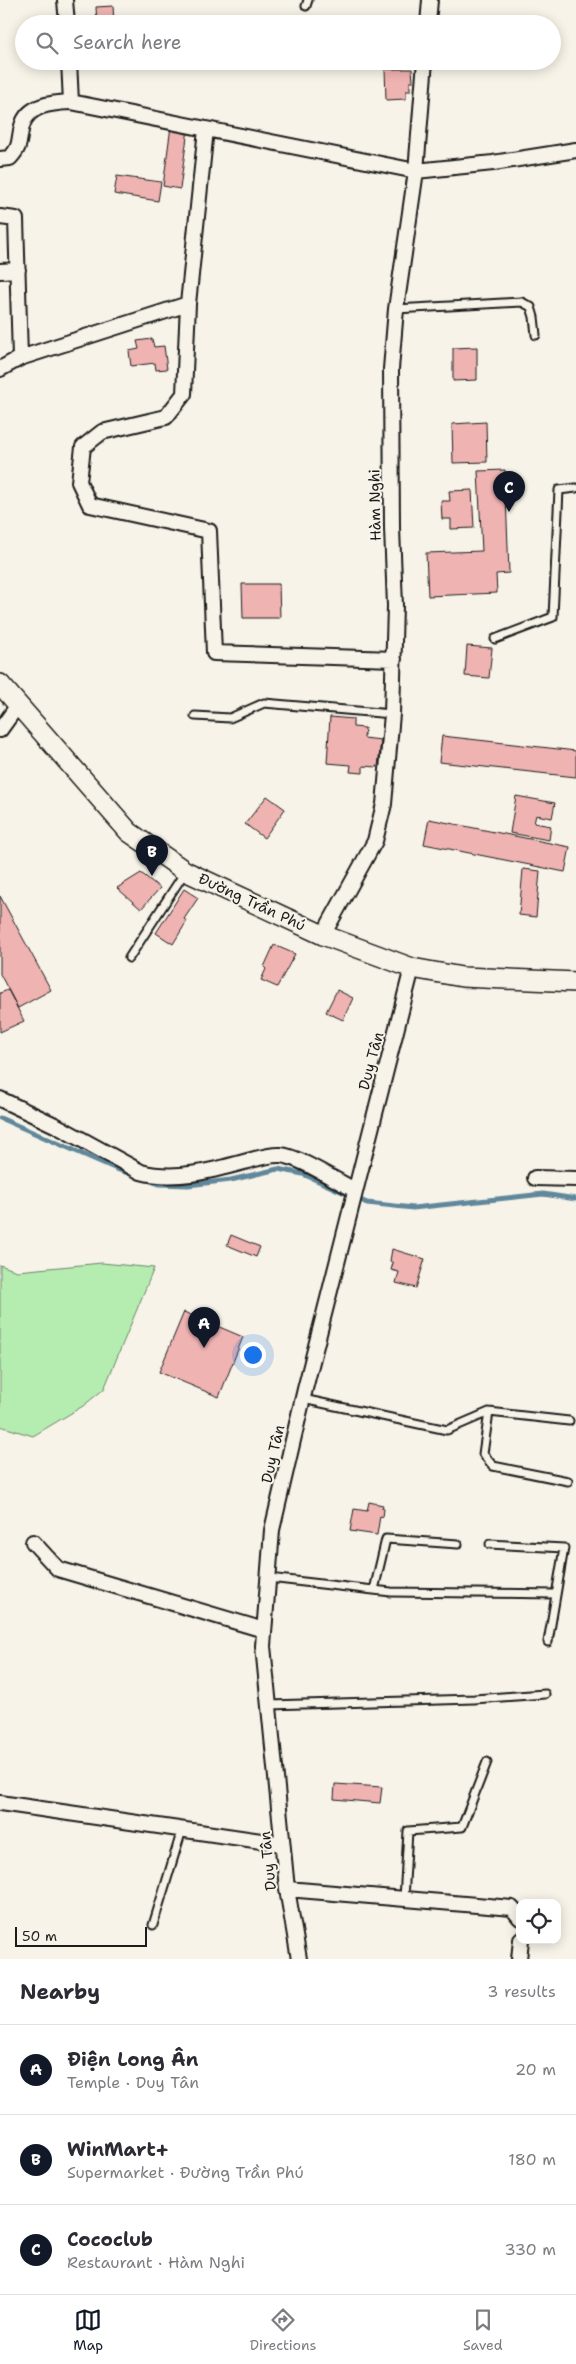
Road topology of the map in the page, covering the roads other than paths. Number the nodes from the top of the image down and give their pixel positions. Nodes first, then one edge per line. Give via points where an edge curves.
1 (65, 0) edge
2 (430, 0) edge
3 (66, 15) edge
4 (429, 15) edge
5 (69, 70) edge
6 (424, 70) edge
7 (71, 102) junction
8 (206, 129) junction
9 (576, 150) edge
10 (0, 159) edge
11 (416, 171) junction
12 (0, 217) edge
13 (18, 270) junction
14 (0, 271) edge
15 (188, 304) junction
16 (396, 309) junction
17 (536, 335) dead end
18 (20, 358) junction
19 (0, 369) edge
20 (576, 488) edge
21 (495, 638) dead end
22 (394, 658) junction
23 (0, 684) edge
24 (18, 706) junction
25 (392, 714) junction
26 (196, 716) dead end
27 (0, 730) edge
28 (185, 872) junction
29 (323, 935) junction
30 (129, 958) dead end
31 (412, 968) junction
32 (576, 982) edge
33 (0, 1099) edge
34 (535, 1178) dead end
35 (576, 1179) edge
36 (353, 1196) junction
37 (303, 1399) junction
38 (489, 1412) junction
39 (569, 1420) dead end
40 (568, 1482) dead end
41 (33, 1542) dead end
42 (458, 1544) dead end
43 (490, 1544) dead end
44 (269, 1578) junction
45 (374, 1590) junction
46 (555, 1594) junction
47 (264, 1630) junction
48 (548, 1642) dead end
49 (545, 1694) dead end
50 (269, 1705) junction
51 (487, 1762) dead end
52 (0, 1803) edge
53 (182, 1830) junction
54 (282, 1844) junction
55 (287, 1889) junction
56 (404, 1899) junction
57 (516, 1913) edge
58 (153, 1925) dead end
59 (521, 1944) edge
60 (299, 1959) edge
61 (519, 1959) edge

1 - 3 street
2 - 4 street
5 - 7 street
6 - 11 street, Hàm Nghi
7 - 8 street
7 - 10 street via 50,103 29,112 22,125 19,148 10,158
8 - 11 street
8 - 15 street
9 - 11 street
11 - 16 street, Hàm Nghi
12 - 13 street via 16,219
13 - 14 street
13 - 18 street
15 - 18 street
15 - 22 street via 184,394 166,417 102,432 82,446 79,482 90,505 209,531 214,653
16 - 17 lane via 522,302 530,307 534,316
16 - 22 street, Hàm Nghi via 390,444
18 - 19 street
20 - 21 lane via 559,490 553,617
22 - 25 street, Hàm Nghi
23 - 24 street, Đường Trần Phú
24 - 27 street
24 - 28 street, Đường Trần Phú via 129,832
25 - 26 lane via 264,703 230,718
25 - 29 street, Hàm Nghi via 384,804 375,841
28 - 29 street, Đường Trần Phú
28 - 30 lane
29 - 31 street, Đường Trần Phú
31 - 32 street, Đường Trần Phú via 462,977
31 - 36 street, Duy Tân
33 - 36 street via 141,1172 163,1176 211,1171 284,1155
34 - 35 street
36 - 37 street, Duy Tân
37 - 38 lane via 447,1430
37 - 44 street, Duy Tân via 272,1530
38 - 39 lane
38 - 40 lane via 483,1454 493,1466
41 - 47 street via 58,1569
42 - 45 lane via 386,1539
43 - 46 lane via 564,1548
44 - 45 lane
44 - 47 street, Duy Tân
45 - 46 lane
46 - 48 lane
47 - 50 street, Duy Tân
49 - 50 lane
50 - 54 street, Duy Tân
51 - 56 lane via 462,1827 408,1831
52 - 53 street
53 - 54 street
53 - 58 lane
54 - 55 street, Duy Tân
55 - 56 street
55 - 60 street, Duy Tân
56 - 57 street via 512,1908
59 - 61 street

